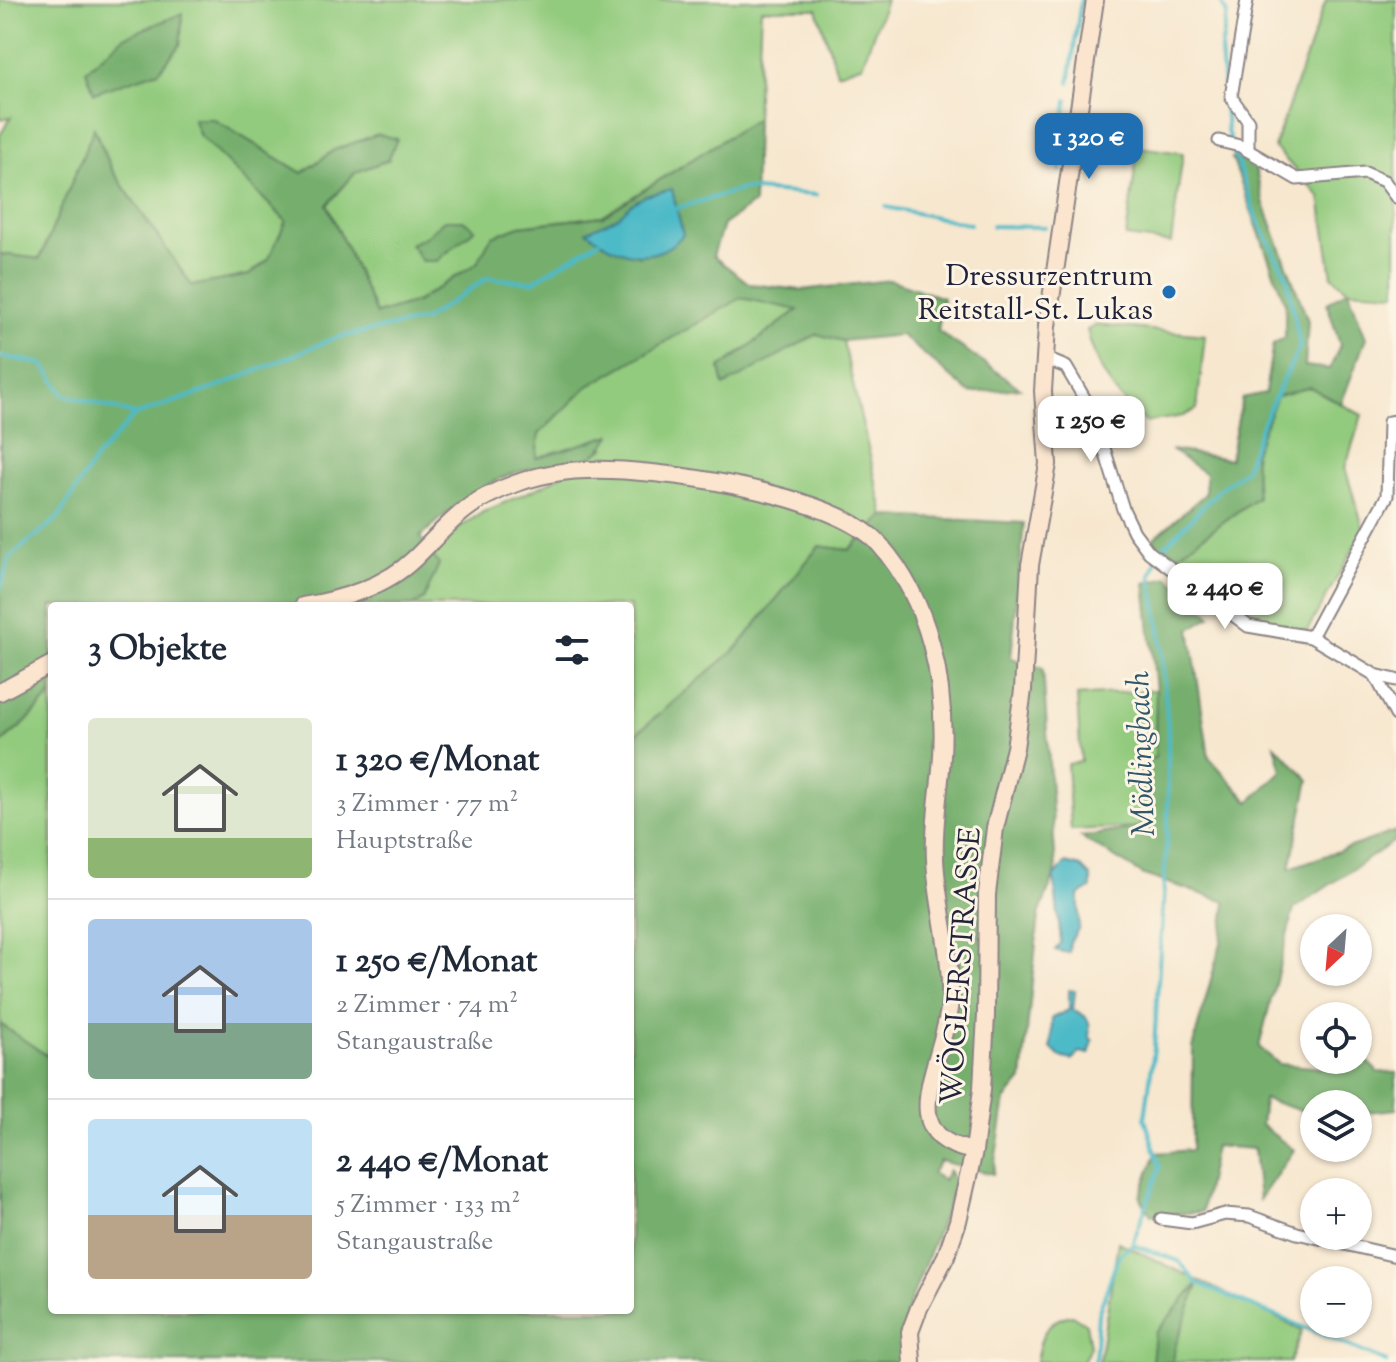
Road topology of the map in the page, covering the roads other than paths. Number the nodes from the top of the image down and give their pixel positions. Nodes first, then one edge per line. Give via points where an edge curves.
1 (1095, 0) edge
2 (1247, 0) edge
3 (1219, 141) dead end
4 (1244, 148) junction
5 (1396, 197) edge
6 (1044, 358) junction
7 (1396, 421) edge
8 (318, 602) edge
9 (1311, 637) junction
10 (48, 666) edge
11 (1375, 675) junction
12 (1396, 680) edge
13 (0, 692) edge
14 (1396, 715) edge
15 (974, 1151) junction
16 (1161, 1219) dead end
17 (1396, 1256) edge
18 (912, 1362) edge

1 - 6 main road, WÖGLERSTRASSE
2 - 4 street via 1231,97 1248,121
3 - 4 street
4 - 5 street via 1297,179 1365,173 1384,181
6 - 9 street via 1066,367 1093,413 1123,509 1149,552 1248,626
6 - 15 main road, WÖGLERSTRASSE via 1048,464 1030,565 1015,748 995,828 987,894 986,1015
7 - 9 street via 1389,422 1387,496
8 - 15 main road via 387,579 473,503 527,479 560,472 611,470 708,481 819,507 866,530 897,566 919,606 941,692 935,854 950,1001 928,1112 941,1140
9 - 11 street
10 - 13 main road
11 - 12 street
11 - 14 street
15 - 18 main road, WÖGLERSTRASSE via 946,1256 910,1332
16 - 17 street via 1192,1223 1225,1214 1249,1216

